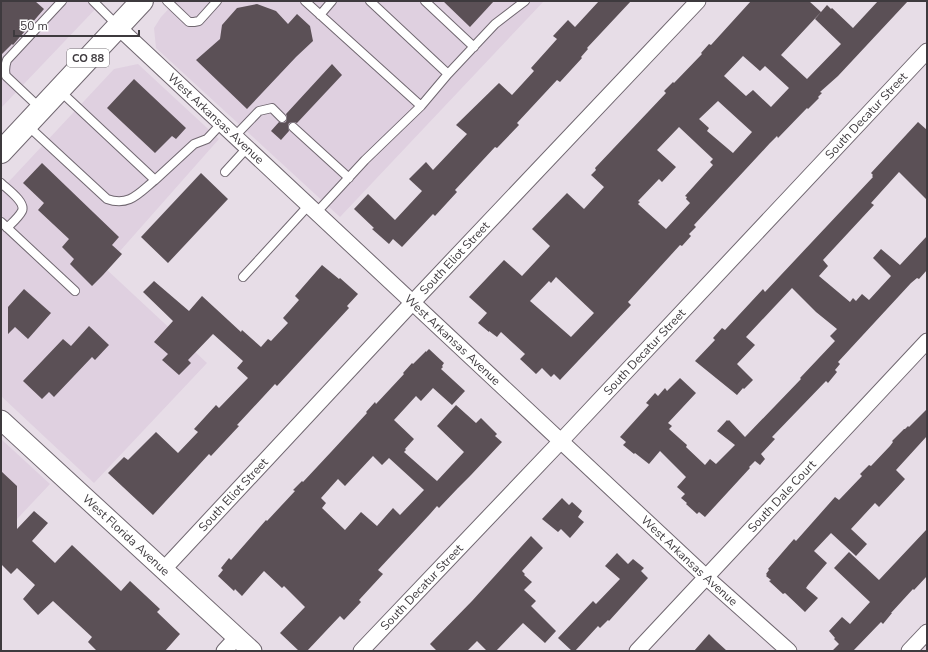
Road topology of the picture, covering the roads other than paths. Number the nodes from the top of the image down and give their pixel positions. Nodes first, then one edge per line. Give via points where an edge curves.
1 (62, 1) edge
2 (93, 1) edge
3 (142, 1) edge
4 (167, 1) edge
5 (217, 1) edge
6 (305, 1) edge
7 (332, 1) edge
8 (370, 1) edge
9 (425, 1) edge
10 (525, 1) edge
11 (698, 1) edge
12 (320, 15) junction
13 (118, 27) junction
14 (474, 47) junction
15 (927, 51) edge
16 (4, 57) edge
17 (448, 74) junction
18 (59, 90) junction
19 (421, 106) junction
20 (34, 117) junction
21 (282, 118) dead end
22 (221, 124) junction
23 (293, 127) dead end
24 (235, 136) junction
25 (2, 148) edge
26 (247, 148) junction
27 (226, 172) dead end
28 (349, 178) junction
29 (155, 180) junction
30 (1, 184) edge
31 (312, 209) junction
32 (4, 225) edge
33 (243, 277) dead end
34 (75, 291) dead end
35 (412, 303) junction
36 (927, 341) edge
37 (1, 420) edge
38 (561, 441) junction
39 (164, 570) junction
40 (706, 577) junction
41 (927, 632) edge
42 (236, 637) junction
43 (224, 651) edge
44 (252, 651) edge
45 (360, 651) edge
46 (637, 651) edge
47 (789, 651) edge
48 (909, 651) edge

1 - 16 lane
2 - 13 lane
3 - 13 main road, CO 88
4 - 5 lane via 189,22 199,21
6 - 12 lane
7 - 12 lane
8 - 17 lane
9 - 14 lane
10 - 14 lane via 495,24
11 - 35 street, South Eliot Street
12 - 19 lane
13 - 18 main road, CO 88
13 - 22 street, West Arkansas Avenue
14 - 17 lane
15 - 38 street, South Decatur Street
16 - 20 lane via 6,76
17 - 19 lane
18 - 20 main road, CO 88
18 - 29 lane
19 - 28 lane
20 - 25 main road, CO 88
20 - 29 lane via 107,199 122,202 131,200
21 - 24 lane via 272,108 259,111
22 - 24 street, West Arkansas Avenue
22 - 29 lane via 207,139 194,144
23 - 28 lane
24 - 26 street, West Arkansas Avenue
26 - 27 lane
26 - 31 street, West Arkansas Avenue
28 - 31 lane
30 - 32 lane via 22,203 23,208 22,212
31 - 33 lane
31 - 35 street, West Arkansas Avenue
32 - 34 lane
35 - 38 street, West Arkansas Avenue
35 - 39 street, South Eliot Street
36 - 40 street, South Dale Court
37 - 39 street, West Florida Avenue
38 - 40 street, West Arkansas Avenue
38 - 45 street, South Decatur Street
39 - 42 street, West Florida Avenue
40 - 46 street, South Dale Court
40 - 47 street, West Arkansas Avenue
41 - 48 street
42 - 43 street
42 - 44 street, West Florida Avenue

